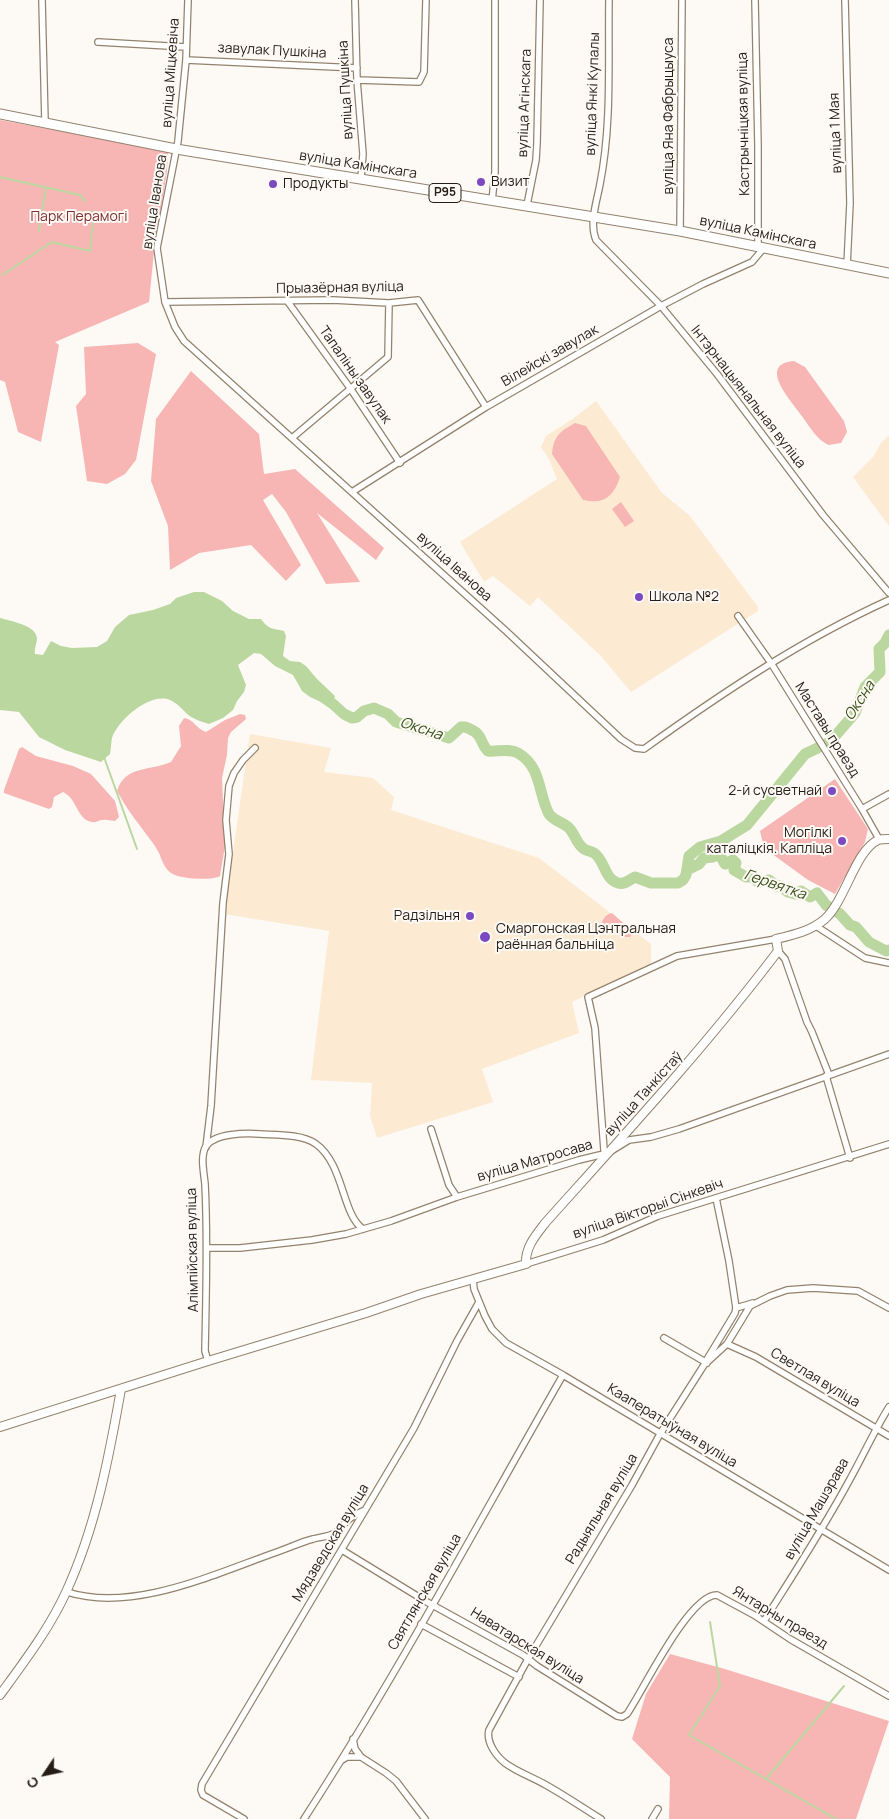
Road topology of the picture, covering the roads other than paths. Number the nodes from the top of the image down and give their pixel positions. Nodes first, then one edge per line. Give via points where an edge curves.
1 (42, 0) edge
2 (188, 0) edge
3 (355, 0) edge
4 (426, 0) edge
5 (495, 0) edge
6 (540, 0) edge
7 (608, 0) edge
8 (682, 0) edge
9 (755, 0) edge
10 (845, 0) edge
11 (98, 42) dead end
12 (186, 47) junction
13 (186, 60) junction
14 (357, 68) junction
15 (357, 80) junction
16 (0, 114) edge
17 (45, 122) junction
18 (176, 148) junction
19 (361, 178) junction
20 (492, 201) junction
21 (527, 206) junction
22 (593, 217) junction
23 (680, 231) junction
24 (761, 248) junction
25 (847, 266) junction
26 (889, 273) edge
27 (165, 302) junction
28 (288, 302) junction
29 (389, 303) junction
30 (661, 306) junction
31 (350, 388) junction
32 (486, 407) junction
33 (292, 438) junction
34 (400, 463) junction
35 (352, 492) junction
36 (889, 594) edge
37 (889, 600) edge
38 (738, 616) dead end
39 (771, 663) junction
40 (255, 748) dead end
41 (889, 794) edge
42 (862, 809) junction
43 (879, 839) junction
44 (889, 839) edge
45 (816, 926) junction
46 (776, 939) junction
47 (778, 951) junction
48 (889, 963) edge
49 (889, 1054) edge
50 (827, 1076) junction
51 (431, 1129) dead end
52 (889, 1144) edge
53 (206, 1147) junction
54 (608, 1153) junction
55 (850, 1158) junction
56 (457, 1197) junction
57 (716, 1198) junction
58 (363, 1230) junction
59 (207, 1248) junction
60 (526, 1264) junction
61 (473, 1279) junction
62 (479, 1302) junction
63 (757, 1302) junction
64 (736, 1308) junction
65 (889, 1308) edge
66 (726, 1329) junction
67 (664, 1338) dead end
68 (727, 1343) junction
69 (208, 1361) junction
70 (706, 1362) junction
71 (563, 1375) junction
72 (122, 1389) junction
73 (889, 1407) edge
74 (0, 1427) edge
75 (876, 1428) junction
76 (660, 1434) junction
77 (889, 1436) edge
78 (366, 1509) junction
79 (821, 1530) junction
80 (342, 1550) junction
81 (889, 1570) edge
82 (67, 1592) junction
83 (432, 1604) junction
84 (764, 1621) junction
85 (421, 1624) junction
86 (528, 1659) junction
87 (519, 1677) junction
88 (0, 1696) edge
89 (889, 1696) edge
90 (622, 1717) joint
91 (353, 1740) junction
92 (361, 1758) junction
93 (340, 1761) junction
94 (658, 1809) dead end
95 (244, 1819) edge
96 (304, 1819) edge
97 (425, 1819) edge
98 (601, 1819) edge
99 (652, 1819) edge

1 - 17 street
2 - 12 street, вуліца Міцкевіча
3 - 14 street, вуліца Пушкіна
4 - 15 street via 424,72 419,82
5 - 20 street, вуліца Агінскага via 495,172
6 - 21 street, вуліца Агінскага via 536,160
7 - 22 street, вуліца Янкі Купалы via 607,120
8 - 23 street, вуліца Яна Фабрыцыуса
9 - 24 street, Кастрычніцкая вуліца
10 - 25 street, вуліца 1 Мая via 850,203
11 - 12 street
12 - 13 street, вуліца Міцкевіча
13 - 14 street, завулак Пушкіна
13 - 18 street, вуліца Міцкевіча
14 - 15 street, вуліца Пушкіна
15 - 19 street, вуліца Пушкіна via 363,154
16 - 17 main road, вуліца Камінскага / Р95
17 - 18 main road, вуліца Камінскага / Р95
18 - 19 main road, вуліца Камінскага / Р95
18 - 27 street, вуліца Іванова via 157,248
19 - 20 main road, вуліца Камінскага / Р95
20 - 21 main road, вуліца Камінскага / Р95
21 - 22 main road, вуліца Камінскага / Р95
22 - 23 main road, вуліца Камінскага / Р95
22 - 30 street, Інтэрнацыянальная вуліца via 592,232 596,240
23 - 24 main road, вуліца Камінскага / Р95
24 - 25 main road, вуліца Камінскага / Р95
24 - 30 street, Вілейскі завулак via 752,262
25 - 26 main road, вуліца Камінскага / Р95
27 - 28 street, Прыазёрная вуліца
27 - 33 street, вуліца Іванова via 184,341
28 - 29 street, Прыазёрная вуліца
28 - 31 street, Тапаліны завулак
29 - 31 street via 388,356
29 - 32 street, Прыазёрная вуліца via 415,299 421,302
30 - 32 street, Вілейскі завулак
30 - 36 street, Інтэрнацыянальная вуліца
31 - 33 street
31 - 34 street, Тапаліны завулак
32 - 34 street, Вілейскі завулак
33 - 35 street, вуліца Іванова
34 - 35 street, Вілейскі завулак
35 - 39 street, вуліца Іванова via 621,739 635,748 644,749
37 - 39 street, вуліца Іванова
38 - 39 street, Маставы праезд
39 - 42 street, Маставы праезд
40 - 53 street, Алімпійская вуліца via 234,773 229,786 226,820 229,854
41 - 42 street
42 - 43 street, Маставы праезд
43 - 44 street
43 - 45 street via 867,848 831,913
45 - 46 street
45 - 48 street via 865,958
46 - 47 street
46 - 54 street via 677,956 588,997 595,1028 604,1150
47 - 50 street via 785,959
47 - 54 street, вуліца Танкістаў via 689,1063
49 - 50 street, вуліца Матросава
50 - 54 street, вуліца Матросава via 679,1129 651,1138 629,1140
50 - 55 street
51 - 56 street via 449,1185
52 - 55 street, вуліца Вікторыі Сінкевіч
53 - 58 street via 211,1141 225,1136 254,1134 303,1139 317,1145 335,1169 354,1221
53 - 59 street, Алімпійская вуліца
54 - 56 street, вуліца Матросава
54 - 60 street, вуліца Танкістаў via 534,1238
55 - 57 street, вуліца Вікторыі Сінкевіч
56 - 58 street, вуліца Матросава
57 - 60 street, вуліца Вікторыі Сінкевіч via 658,1216 603,1240
57 - 64 street
58 - 59 street, вуліца Матросава via 312,1240 240,1248
59 - 69 street, Алімпійская вуліца
60 - 61 street, вуліца Вікторыі Сінкевіч
61 - 62 street, Кааператыўная вуліца
61 - 69 street, вуліца Вікторыі Сінкевіч
62 - 71 street, Кааператыўная вуліца via 499,1338
62 - 78 street, Мядзведская вуліца via 414,1428
63 - 64 street
63 - 65 street, Радыяльная вуліца via 787,1290 813,1288 848,1290
63 - 68 street, Радыяльная вуліца via 750,1306
64 - 66 street
66 - 68 street
66 - 70 street
67 - 70 street
68 - 70 street, Радыяльная вуліца
68 - 75 street, Светлая вуліца
69 - 72 street, вуліца Вікторыі Сінкевіч
70 - 76 street, Радыяльная вуліца
71 - 76 street, Кааператыўная вуліца
71 - 83 street, Святлянская вуліца
72 - 74 street, вуліца Вікторыі Сінкевіч
72 - 82 street via 98,1501 85,1547
73 - 75 street, вуліца Машэрава
75 - 77 street, Светлая вуліца
75 - 79 street, вуліца Машэрава
76 - 79 street, Кааператыўная вуліца
76 - 86 street, Радыяльная вуліца
78 - 80 street, Мядзведская вуліца
78 - 82 street via 330,1535 168,1590 106,1598
79 - 81 street, Кааператыўная вуліца
79 - 84 street, вуліца Машэрава
80 - 83 street, Наватарская вуліца
80 - 95 street, Мядзведская вуліца via 202,1784 202,1792 207,1798
82 - 88 street via 41,1637
83 - 85 street, Святлянская вуліца
83 - 86 street, Наватарская вуліца
84 - 89 street, Янтарны праезд
84 - 90 street, Янтарны праезд via 718,1596 708,1597 678,1630 629,1711
85 - 87 street
85 - 91 street, Святлянская вуліца
86 - 87 street, Радыяльная вуліца
86 - 90 street, Наватарская вуліца via 612,1714
87 - 98 street, Радыяльная вуліца via 489,1730 494,1751 511,1766
91 - 92 street
91 - 93 street, Святлянская вуліца
92 - 93 street via 347,1757
92 - 97 street via 396,1781
93 - 96 street, Святлянская вуліца
94 - 99 street

